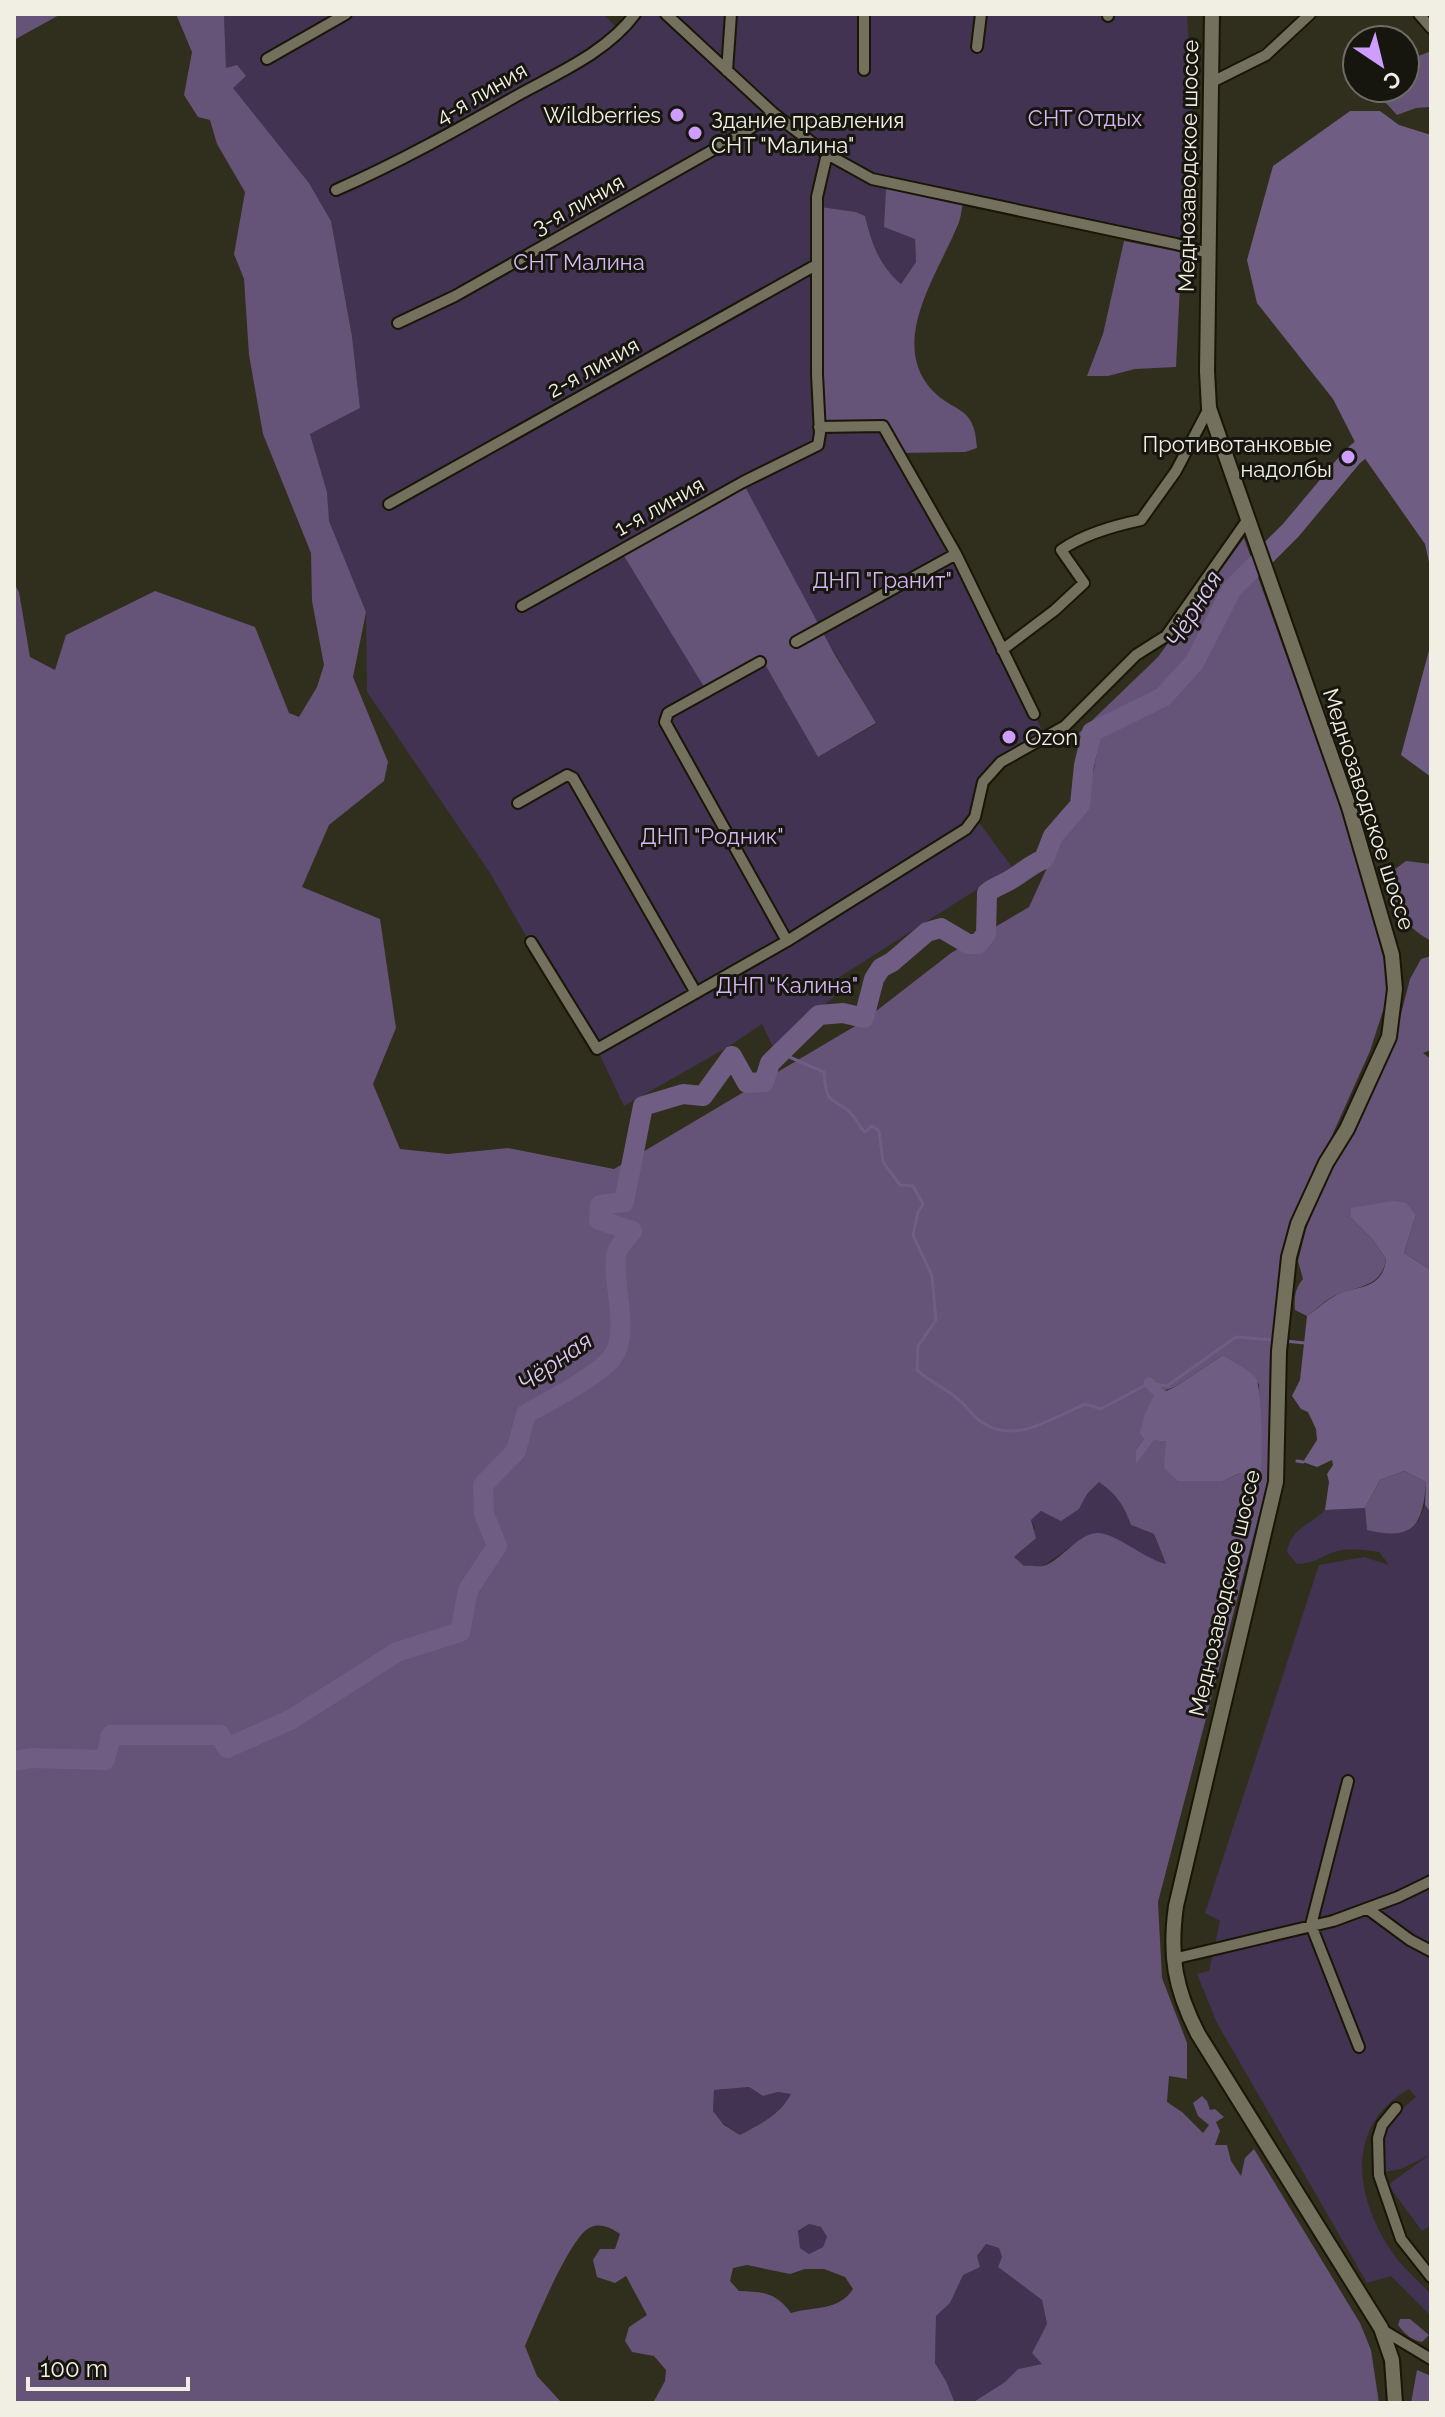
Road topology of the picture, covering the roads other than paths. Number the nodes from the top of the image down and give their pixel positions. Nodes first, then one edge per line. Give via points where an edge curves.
1 (346, 14) edge
2 (635, 14) edge
3 (666, 14) edge
4 (731, 14) edge
5 (864, 14) edge
6 (981, 14) edge
7 (1212, 14) edge
8 (1310, 14) edge
9 (1419, 14) edge
10 (1431, 28) edge
11 (977, 47) dead end
12 (267, 59) dead end
13 (864, 70) dead end
14 (727, 71) junction
15 (1210, 83) junction
16 (773, 113) junction
17 (827, 154) junction
18 (336, 190) dead end
19 (1208, 253) junction
20 (816, 265) junction
21 (398, 323) dead end
22 (1209, 408) junction
23 (819, 427) junction
24 (389, 504) dead end
25 (1248, 520) junction
26 (956, 554) junction
27 (522, 606) dead end
28 (796, 642) dead end
29 (1002, 650) junction
30 (760, 662) dead end
31 (1044, 735) junction
32 (518, 803) dead end
33 (787, 941) junction
34 (531, 942) dead end
35 (696, 993) junction
36 (1348, 1781) dead end
37 (1431, 1881) edge
38 (1368, 1909) junction
39 (1311, 1925) junction
40 (1431, 1951) edge
41 (1173, 1959) junction
42 (1359, 2047) dead end
43 (1396, 2108) dead end
44 (1431, 2277) edge
45 (1381, 2328) junction
46 (1428, 2354) edge
47 (1395, 2403) edge

1 - 12 street
2 - 18 street, 4-я линия via 622,31 561,71 430,146
3 - 14 street
4 - 14 street
5 - 13 street
6 - 11 street
7 - 15 main road, Меднозаводское шоссе
8 - 15 street via 1266,55
9 - 10 street
14 - 16 street
15 - 19 main road, Меднозаводское шоссе
16 - 17 street
16 - 21 street, 3-я линия via 455,296
17 - 19 street via 872,179
17 - 20 street via 817,197
19 - 22 main road, Меднозаводское шоссе
20 - 23 street
20 - 24 street, 2-я линия
22 - 25 main road, Меднозаводское шоссе
22 - 29 street via 1176,471 1141,520 1115,525 1061,550 1084,583
23 - 26 street via 883,426
23 - 27 street, 1-я линия via 818,445
25 - 31 street via 1166,636 1136,655 1065,726
25 - 41 main road, Меднозаводское шоссе via 1349,807 1392,955 1395,989 1389,1037 1298,1224 1289,1257 1279,1351 1276,1482 1176,1906
26 - 28 street
26 - 29 street
29 - 31 street
30 - 33 street via 668,713 665,722
31 - 33 street via 1001,762 983,782 975,817 966,829
32 - 35 street via 567,775 573,778
33 - 35 street
34 - 35 street via 597,1049
36 - 39 street
37 - 38 street
38 - 39 street
38 - 40 street
39 - 41 street
39 - 42 street
41 - 45 main road, Меднозаводское шоссе via 1176,1981 1198,2034
43 - 44 street via 1378,2138 1379,2175 1401,2239
45 - 46 street
45 - 47 main road, Меднозаводское шоссе via 1392,2360

